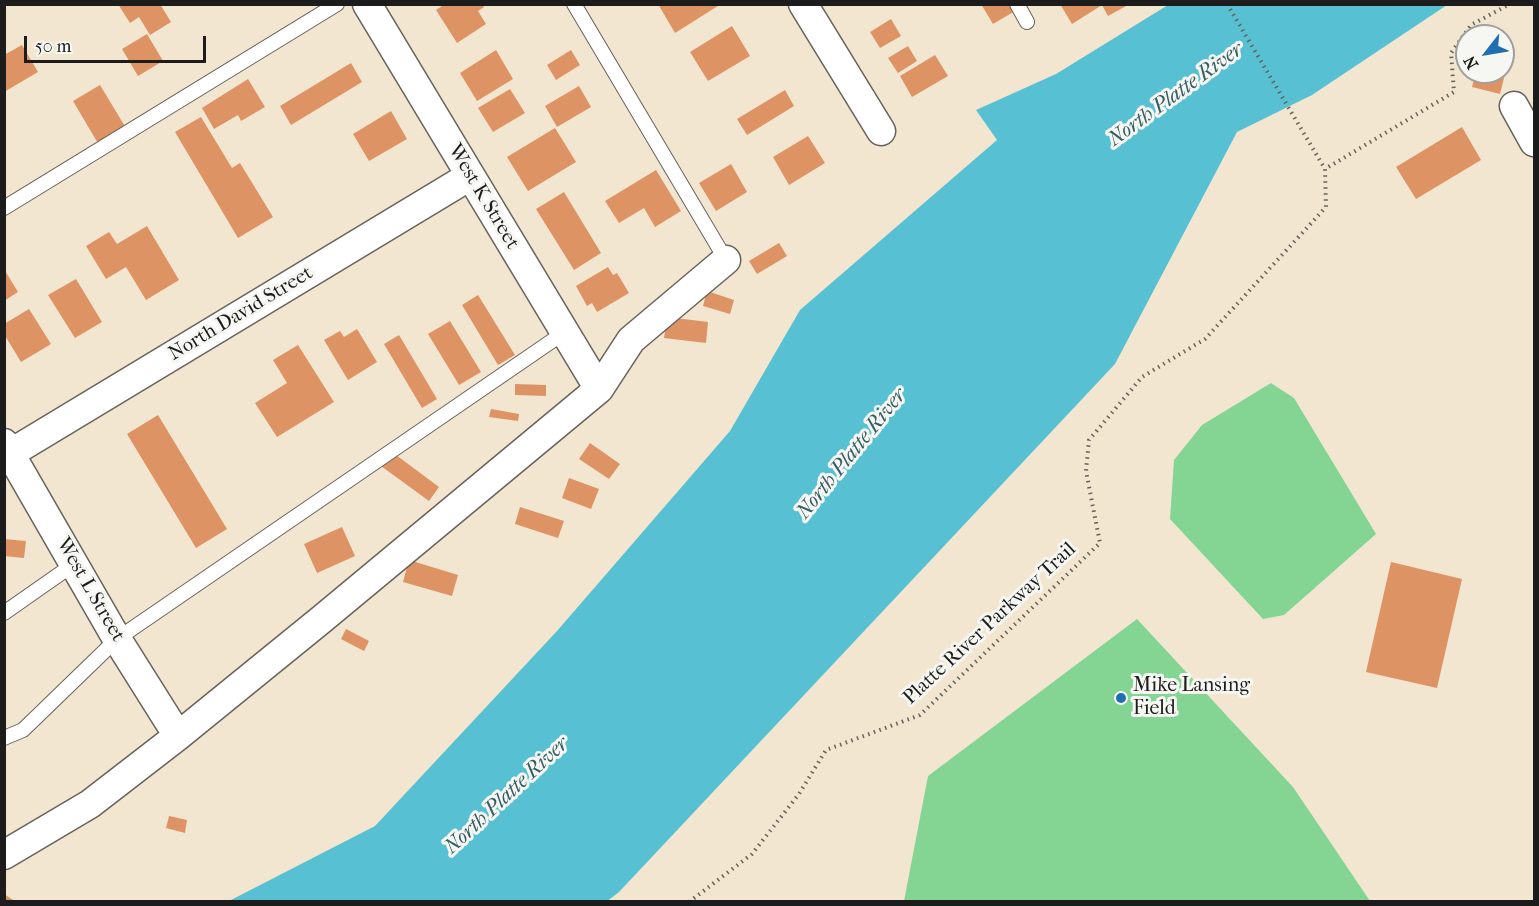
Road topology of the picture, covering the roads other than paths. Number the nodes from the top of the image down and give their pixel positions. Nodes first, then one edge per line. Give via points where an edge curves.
1 (337, 4) edge
2 (367, 4) edge
3 (574, 4) edge
4 (803, 4) edge
5 (1017, 4) edge
6 (1027, 22) dead end
7 (1514, 106) dead end
8 (881, 131) dead end
9 (1534, 142) edge
10 (470, 176) junction
11 (4, 208) edge
12 (726, 260) joint
13 (564, 332) junction
14 (599, 389) junction
15 (10, 459) edge
16 (74, 564) junction
17 (4, 613) edge
18 (117, 639) junction
19 (178, 736) junction
20 (4, 738) edge
21 (4, 855) edge

1 - 11 lane
2 - 10 street, West K Street
3 - 12 lane
4 - 8 street
5 - 6 lane
7 - 9 street
10 - 13 street, West K Street
10 - 15 street, North David Street
12 - 14 street via 631,340
13 - 14 street, West K Street
13 - 18 lane
14 - 19 street
15 - 16 street, West L Street
16 - 17 lane
16 - 18 street, West L Street
18 - 19 street, West L Street
18 - 20 lane via 23,730
19 - 21 street via 90,804

